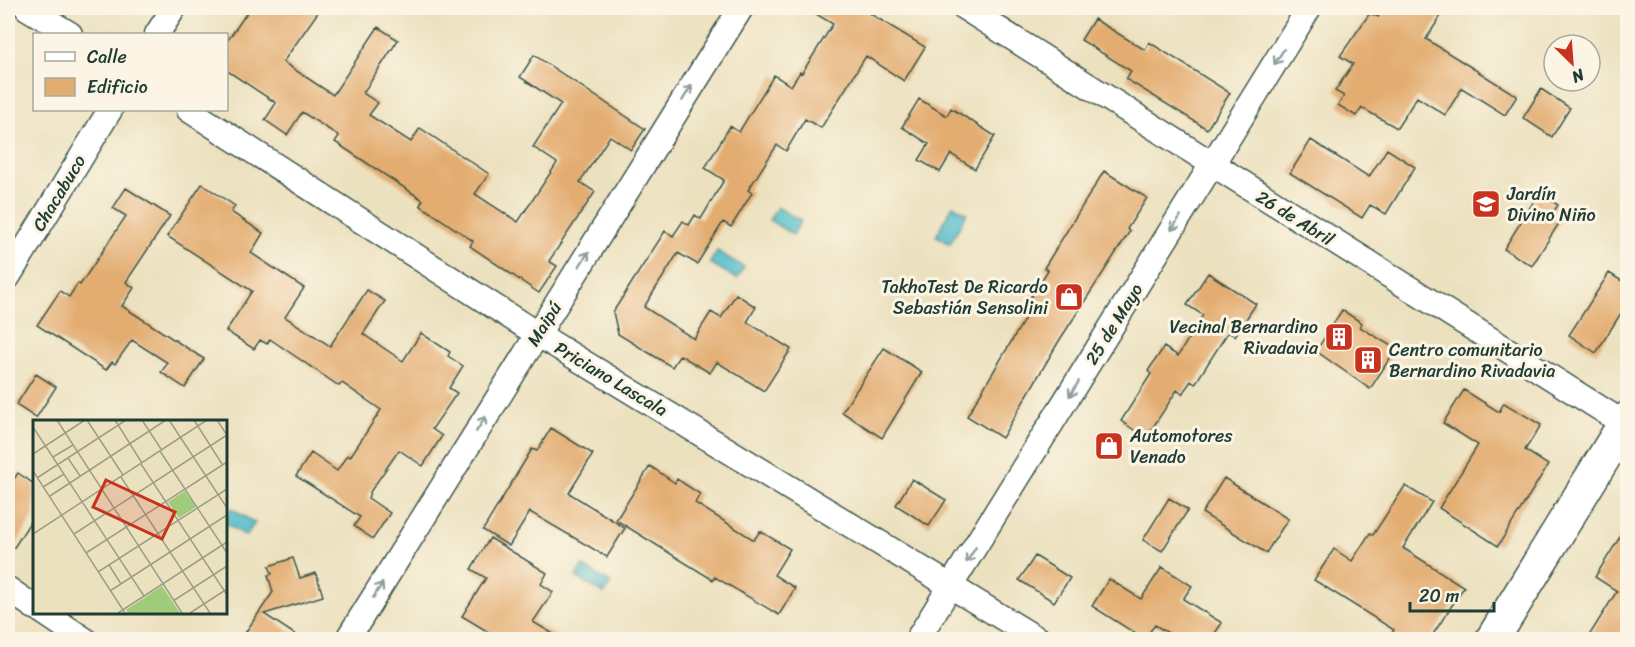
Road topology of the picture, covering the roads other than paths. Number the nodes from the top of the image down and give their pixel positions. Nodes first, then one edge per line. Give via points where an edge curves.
1 (27, 8) edge
2 (174, 8) edge
3 (741, 8) edge
4 (965, 8) edge
5 (1309, 8) edge
6 (68, 33) edge
7 (158, 33) edge
8 (109, 111) edge
9 (191, 111) edge
10 (1212, 166) junction
11 (8, 277) edge
12 (537, 334) junction
13 (1626, 422) edge
14 (951, 586) junction
15 (8, 589) edge
16 (33, 606) edge
17 (47, 614) edge
18 (85, 639) edge
19 (347, 639) edge
20 (917, 639) edge
21 (1039, 639) edge
22 (1492, 639) edge

1 - 6 street
2 - 7 street
12 -> 3 street, Maipú
4 - 10 street, 26 de Abril
5 -> 10 street, 25 de Mayo
8 - 11 street, Chacabuco
9 - 12 street, Priciano Lascala
10 - 13 street, 26 de Abril
10 -> 14 street, 25 de Mayo
12 - 14 street, Priciano Lascala
19 -> 12 street, Maipú
13 - 22 main road
14 - 20 street, 25 de Mayo
14 - 21 street, Priciano Lascala
15 - 16 street
17 - 18 street

